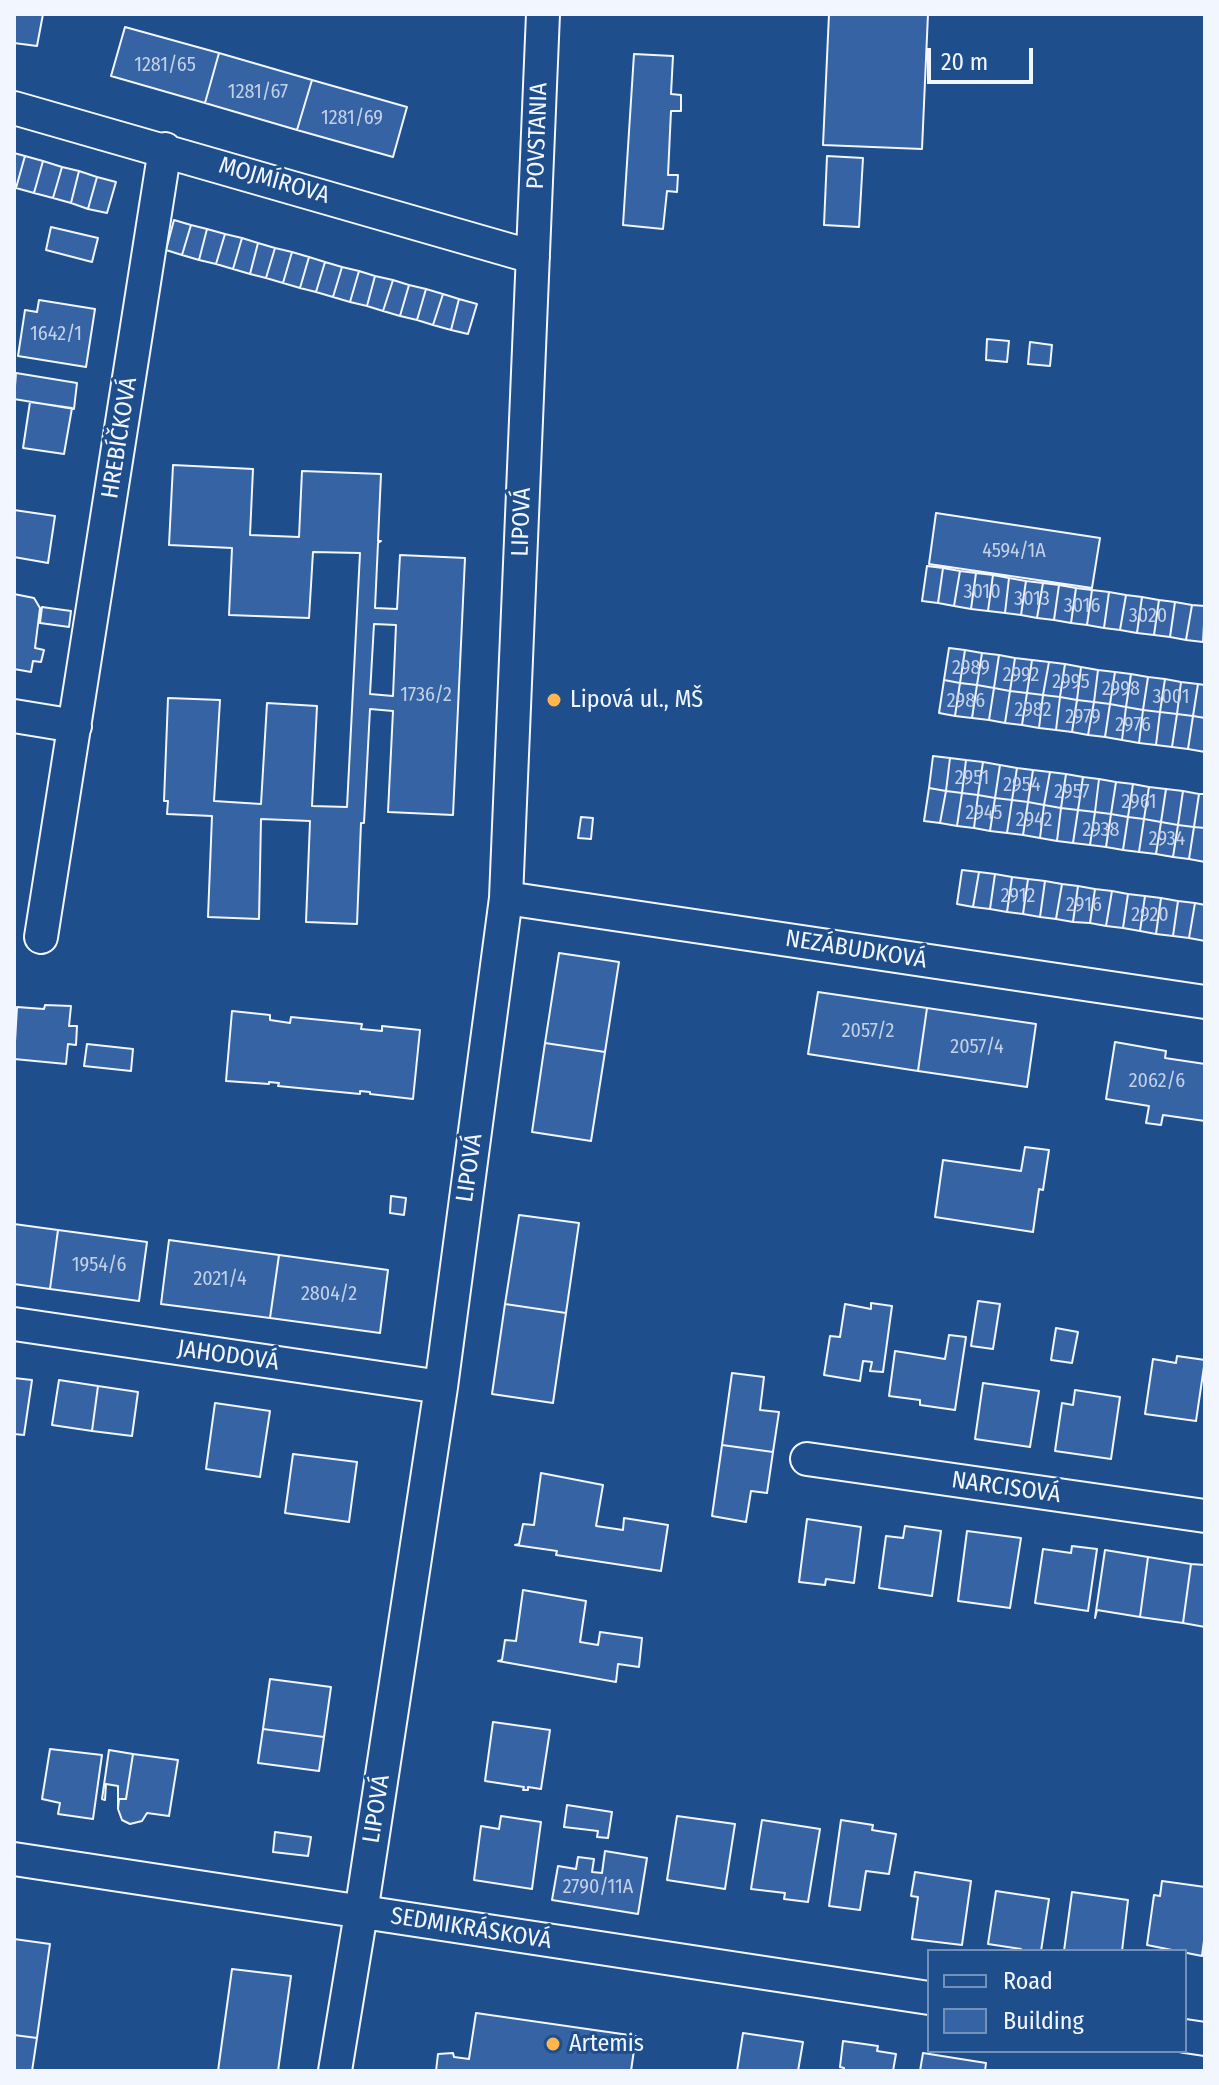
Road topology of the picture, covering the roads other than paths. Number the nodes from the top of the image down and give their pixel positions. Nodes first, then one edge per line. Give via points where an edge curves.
1 (543, 14) edge
2 (14, 108) edge
3 (165, 149) junction
4 (533, 257) junction
5 (14, 716) edge
6 (75, 726) junction
7 (506, 898) junction
8 (41, 937) dead end
9 (1205, 1002) edge
10 (14, 1324) edge
11 (441, 1387) junction
12 (807, 1459) dead end
13 (1205, 1516) edge
14 (14, 1859) edge
15 (361, 1913) junction
16 (927, 1998) edge
17 (335, 2071) edge

1 - 4 street, POVSTANIA
2 - 3 street, MOJMÍROVA
3 - 4 street, MOJMÍROVA
3 - 6 street, HREBÍČKOVÁ
4 - 7 street, LIPOVÁ
5 - 6 street
6 - 8 street, HREBÍČKOVÁ
7 - 9 street, NEZÁBUDKOVÁ
7 - 11 street, LIPOVÁ
10 - 11 street, JAHODOVÁ
11 - 15 street, LIPOVÁ
12 - 13 street, NARCISOVÁ
14 - 15 street, SEDMIKRÁSKOVÁ
15 - 16 street, SEDMIKRÁSKOVÁ
15 - 17 street, LIPOVÁ

